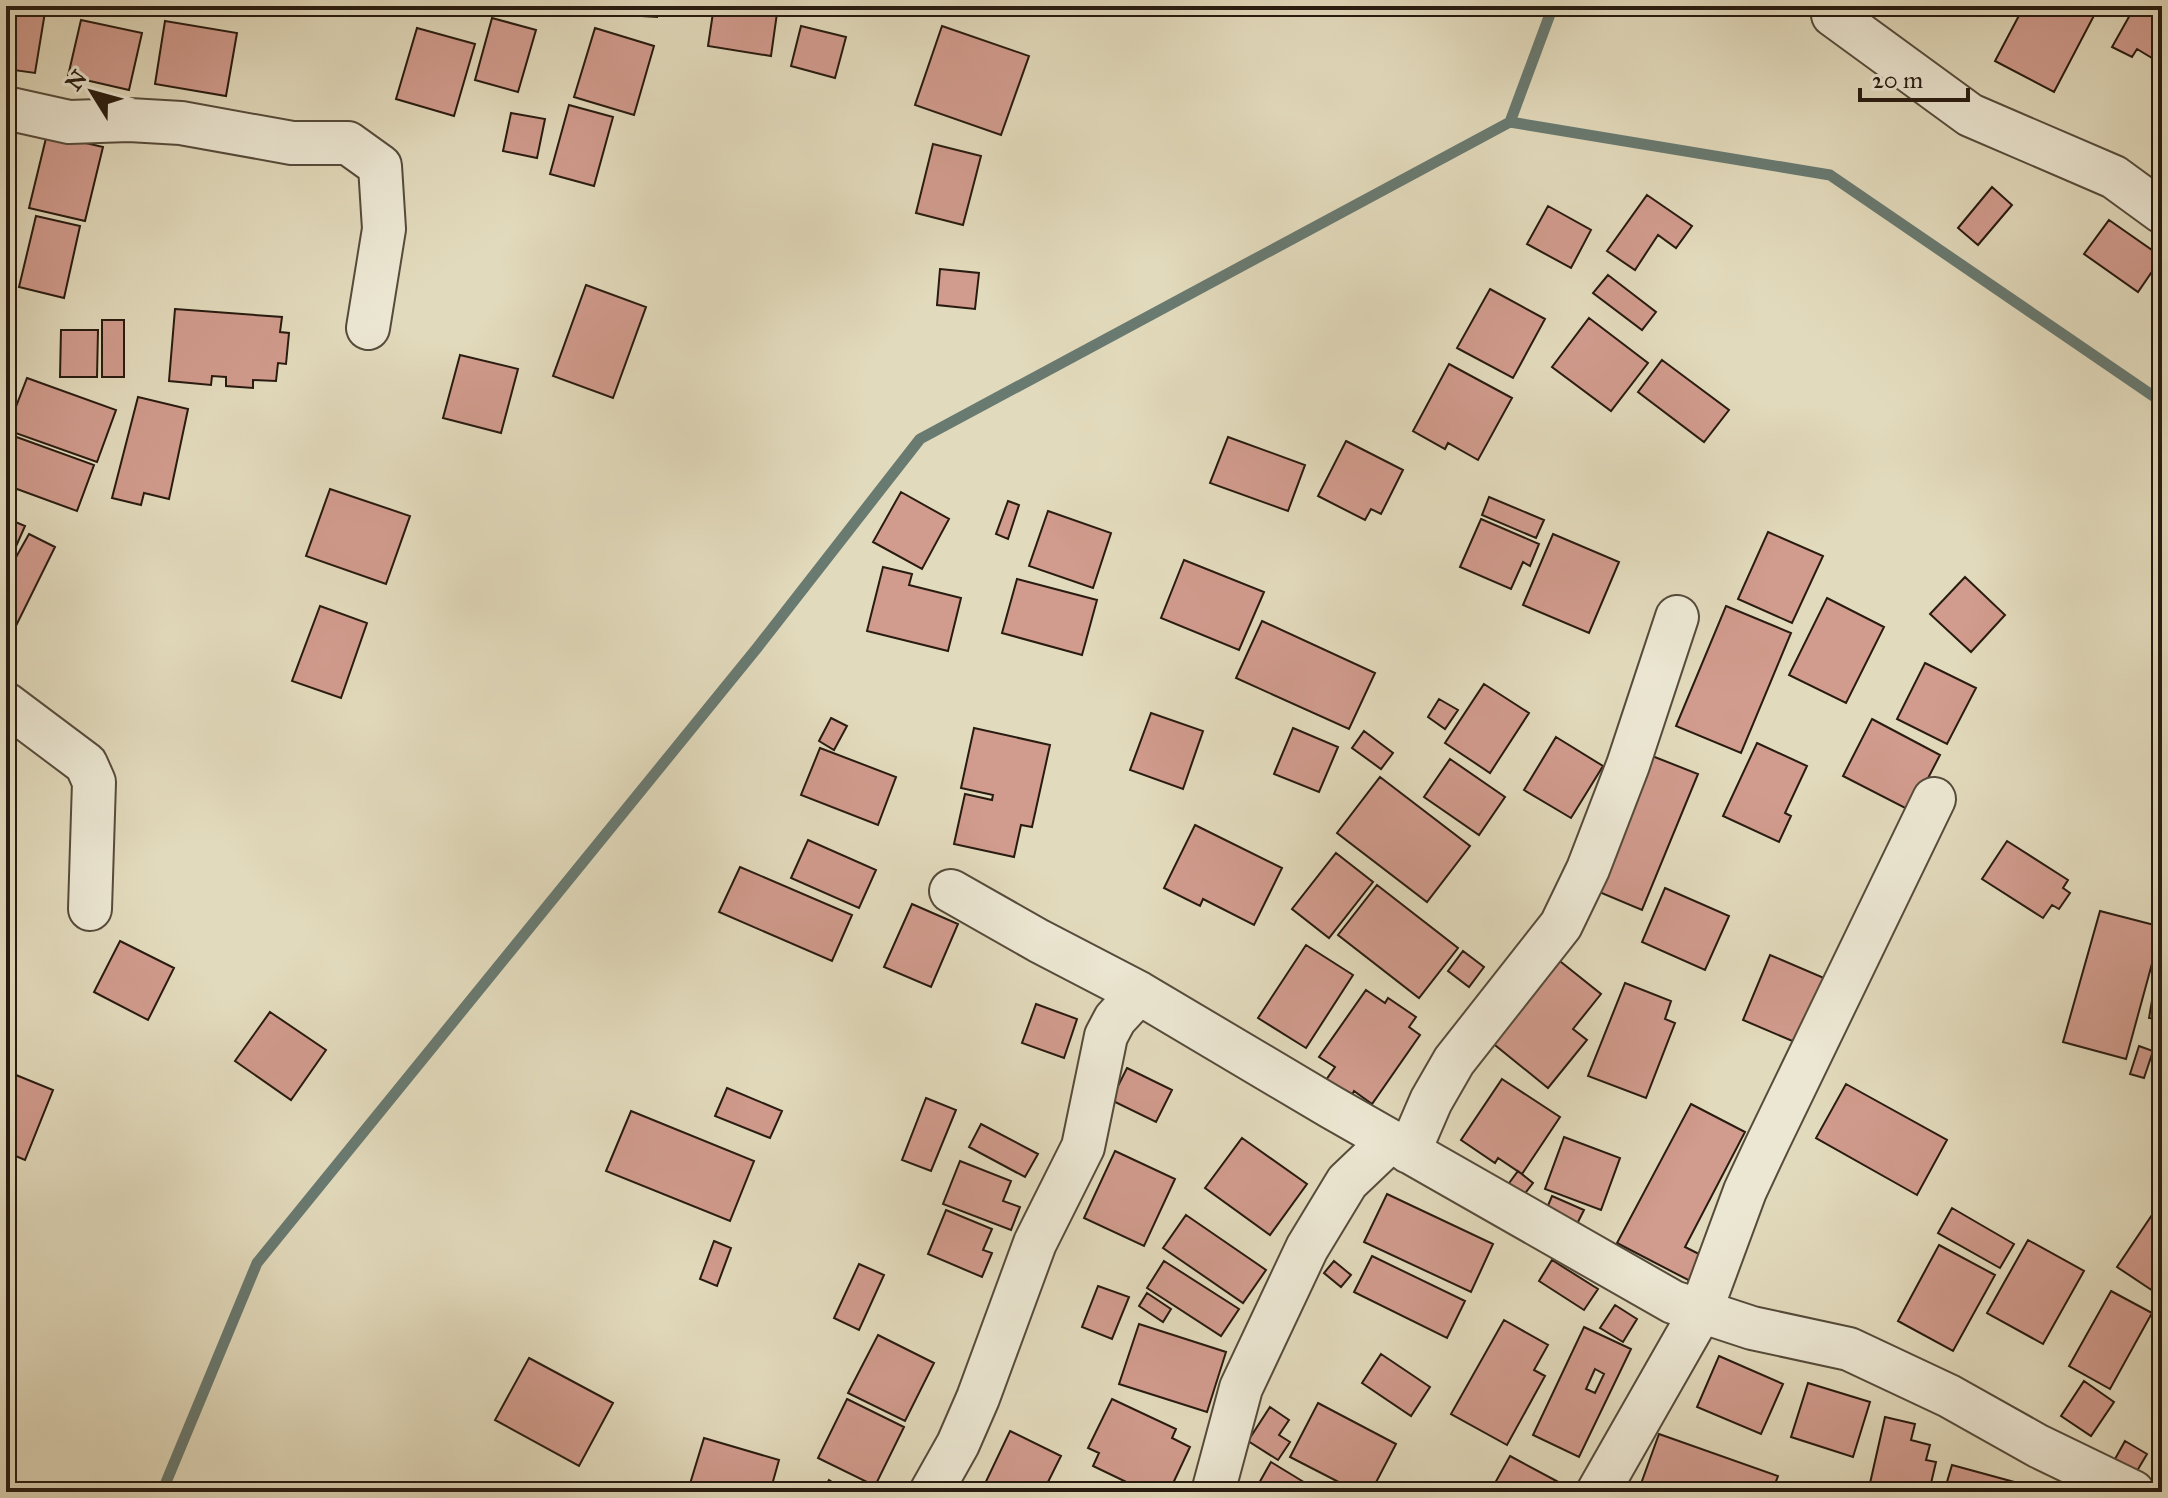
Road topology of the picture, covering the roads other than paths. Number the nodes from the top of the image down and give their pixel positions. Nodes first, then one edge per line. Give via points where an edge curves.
1 (1833, 15) dead end
2 (6, 108) edge
3 (2162, 212) edge
4 (368, 328) dead end
5 (1677, 617) dead end
6 (6, 704) edge
7 (1934, 799) dead end
8 (951, 891) dead end
9 (90, 909) dead end
10 (1139, 993) junction
11 (1400, 1146) junction
12 (1700, 1313) junction
13 (931, 1492) edge
14 (1213, 1492) edge
15 (1598, 1492) edge
16 (2133, 1492) edge

1 - 3 street via 1970,115 2114,177
2 - 4 street via 69,122 181,123 292,143 348,143 380,166 384,229
5 - 11 street via 1617,795 1561,925 1454,1061
6 - 9 street via 86,764 94,782
7 - 12 street via 1745,1191
8 - 10 street
10 - 11 street
10 - 13 street via 1106,1036 1083,1147 1035,1243 958,1444
11 - 12 street
11 - 14 street via 1347,1182 1307,1248 1241,1388
12 - 15 street
12 - 16 street via 1849,1349

